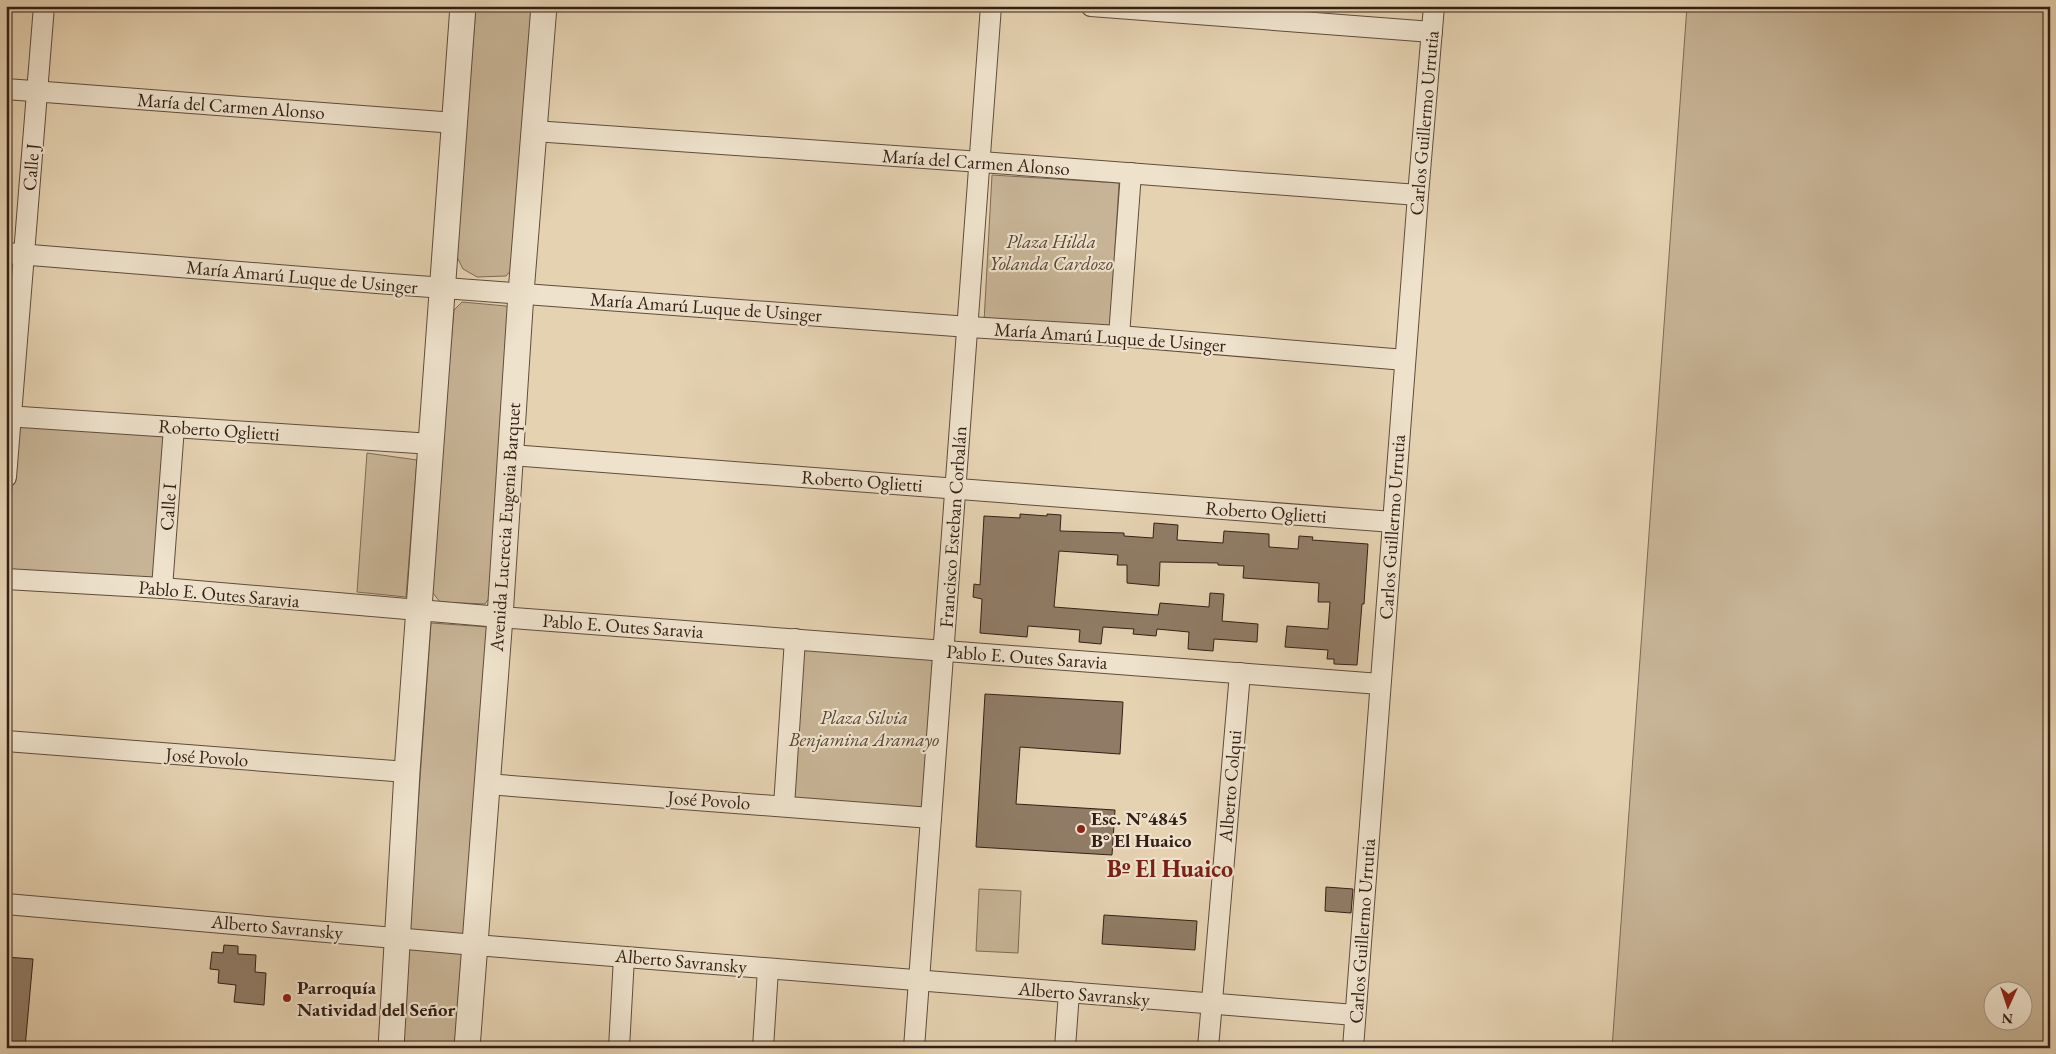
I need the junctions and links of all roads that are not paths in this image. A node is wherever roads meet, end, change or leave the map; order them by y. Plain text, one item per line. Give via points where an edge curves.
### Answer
1 (44, 6) edge
2 (463, 6) edge
3 (544, 6) edge
4 (991, 6) edge
5 (1091, 6) edge
6 (1434, 6) edge
7 (1432, 32) junction
8 (6, 89) edge
9 (38, 91) junction
10 (455, 123) junction
11 (534, 131) junction
12 (981, 162) junction
13 (1131, 173) junction
14 (1418, 195) junction
15 (15, 254) edge
16 (444, 288) junction
17 (521, 293) junction
18 (968, 327) junction
19 (1119, 336) junction
20 (1405, 360) junction
21 (9, 416) edge
22 (174, 427) junction
23 (432, 444) junction
24 (510, 455) junction
25 (6, 476) edge
26 (956, 488) junction
27 (1393, 522) junction
28 (6, 579) edge
29 (162, 588) junction
30 (420, 611) junction
31 (500, 617) junction
32 (795, 640) junction
33 (944, 651) junction
34 (1240, 673) junction
35 (1380, 684) junction
36 (6, 741) edge
37 (407, 772) junction
38 (486, 784) junction
39 (784, 806) junction
40 (931, 818) junction
41 (6, 904) edge
42 (397, 937) junction
43 (476, 945) junction
44 (624, 957) junction
45 (768, 968) junction
46 (919, 980) junction
47 (1069, 992) junction
48 (1211, 1004) junction
49 (1355, 1015) junction
50 (391, 1048) edge
51 (467, 1048) edge
52 (619, 1048) edge
53 (763, 1048) edge
54 (914, 1048) edge
55 (1065, 1048) edge
56 (1208, 1048) edge
57 (1353, 1048) edge

1 - 9 street, Calle J
2 - 10 street
3 - 11 street, Avenida Lucrecia Eugenia Barquet
4 - 12 street, Francisco Esteban Corbalán
5 - 7 street
6 - 7 street, Carlos Guillermo Urrutia
7 - 14 street, Carlos Guillermo Urrutia
8 - 9 street, María del Carmen Alonso
9 - 10 street, María del Carmen Alonso
9 - 15 street, Calle J
10 - 16 street
11 - 12 street, María del Carmen Alonso
11 - 17 street, Avenida Lucrecia Eugenia Barquet
12 - 13 street, María del Carmen Alonso
12 - 18 street, Francisco Esteban Corbalán
13 - 14 street, María del Carmen Alonso
13 - 19 street
14 - 20 street, Carlos Guillermo Urrutia
15 - 16 street, María Amarú Luque de Usinger
15 - 21 street, Calle J
16 - 17 street, María Amarú Luque de Usinger
16 - 23 street
17 - 18 street, María Amarú Luque de Usinger
17 - 24 street, Avenida Lucrecia Eugenia Barquet
18 - 19 street, María Amarú Luque de Usinger
18 - 26 street, Francisco Esteban Corbalán
19 - 20 street, María Amarú Luque de Usinger
20 - 27 street, Carlos Guillermo Urrutia
21 - 22 street, Roberto Oglietti
21 - 25 street, Calle J
22 - 23 street, Roberto Oglietti
22 - 29 street, Calle I
23 - 30 street
24 - 26 street, Roberto Oglietti
24 - 31 street, Avenida Lucrecia Eugenia Barquet
26 - 27 street, Roberto Oglietti
26 - 33 street, Francisco Esteban Corbalán
27 - 35 street, Carlos Guillermo Urrutia
28 - 29 street, Pablo E. Outes Saravia
29 - 30 street, Pablo E. Outes Saravia
30 - 31 street, Pablo E. Outes Saravia
30 - 37 street
31 - 32 street, Pablo E. Outes Saravia
31 - 38 street, Avenida Lucrecia Eugenia Barquet
32 - 33 street, Pablo E. Outes Saravia
32 - 39 street
33 - 34 street, Pablo E. Outes Saravia
33 - 40 street, Francisco Esteban Corbalán
34 - 35 street, Pablo E. Outes Saravia
34 - 48 street, Alberto Colqui
35 - 49 street, Carlos Guillermo Urrutia
36 - 37 street, José Povolo
37 - 42 street
38 - 39 street, José Povolo
38 - 43 street, Avenida Lucrecia Eugenia Barquet
39 - 40 street, José Povolo
40 - 46 street, Francisco Esteban Corbalán
41 - 42 street, Alberto Savransky
42 - 43 street, Alberto Savransky
42 - 50 street
43 - 44 street, Alberto Savransky
43 - 51 street, Avenida Lucrecia Eugenia Barquet
44 - 45 street, Alberto Savransky
44 - 52 street
45 - 46 street, Alberto Savransky
45 - 53 street
46 - 47 street, Alberto Savransky
46 - 54 street, Francisco Esteban Corbalán
47 - 48 street, Alberto Savransky
47 - 55 street
48 - 49 street, Alberto Savransky
48 - 56 street, Alberto Colqui
49 - 57 street, Carlos Guillermo Urrutia

